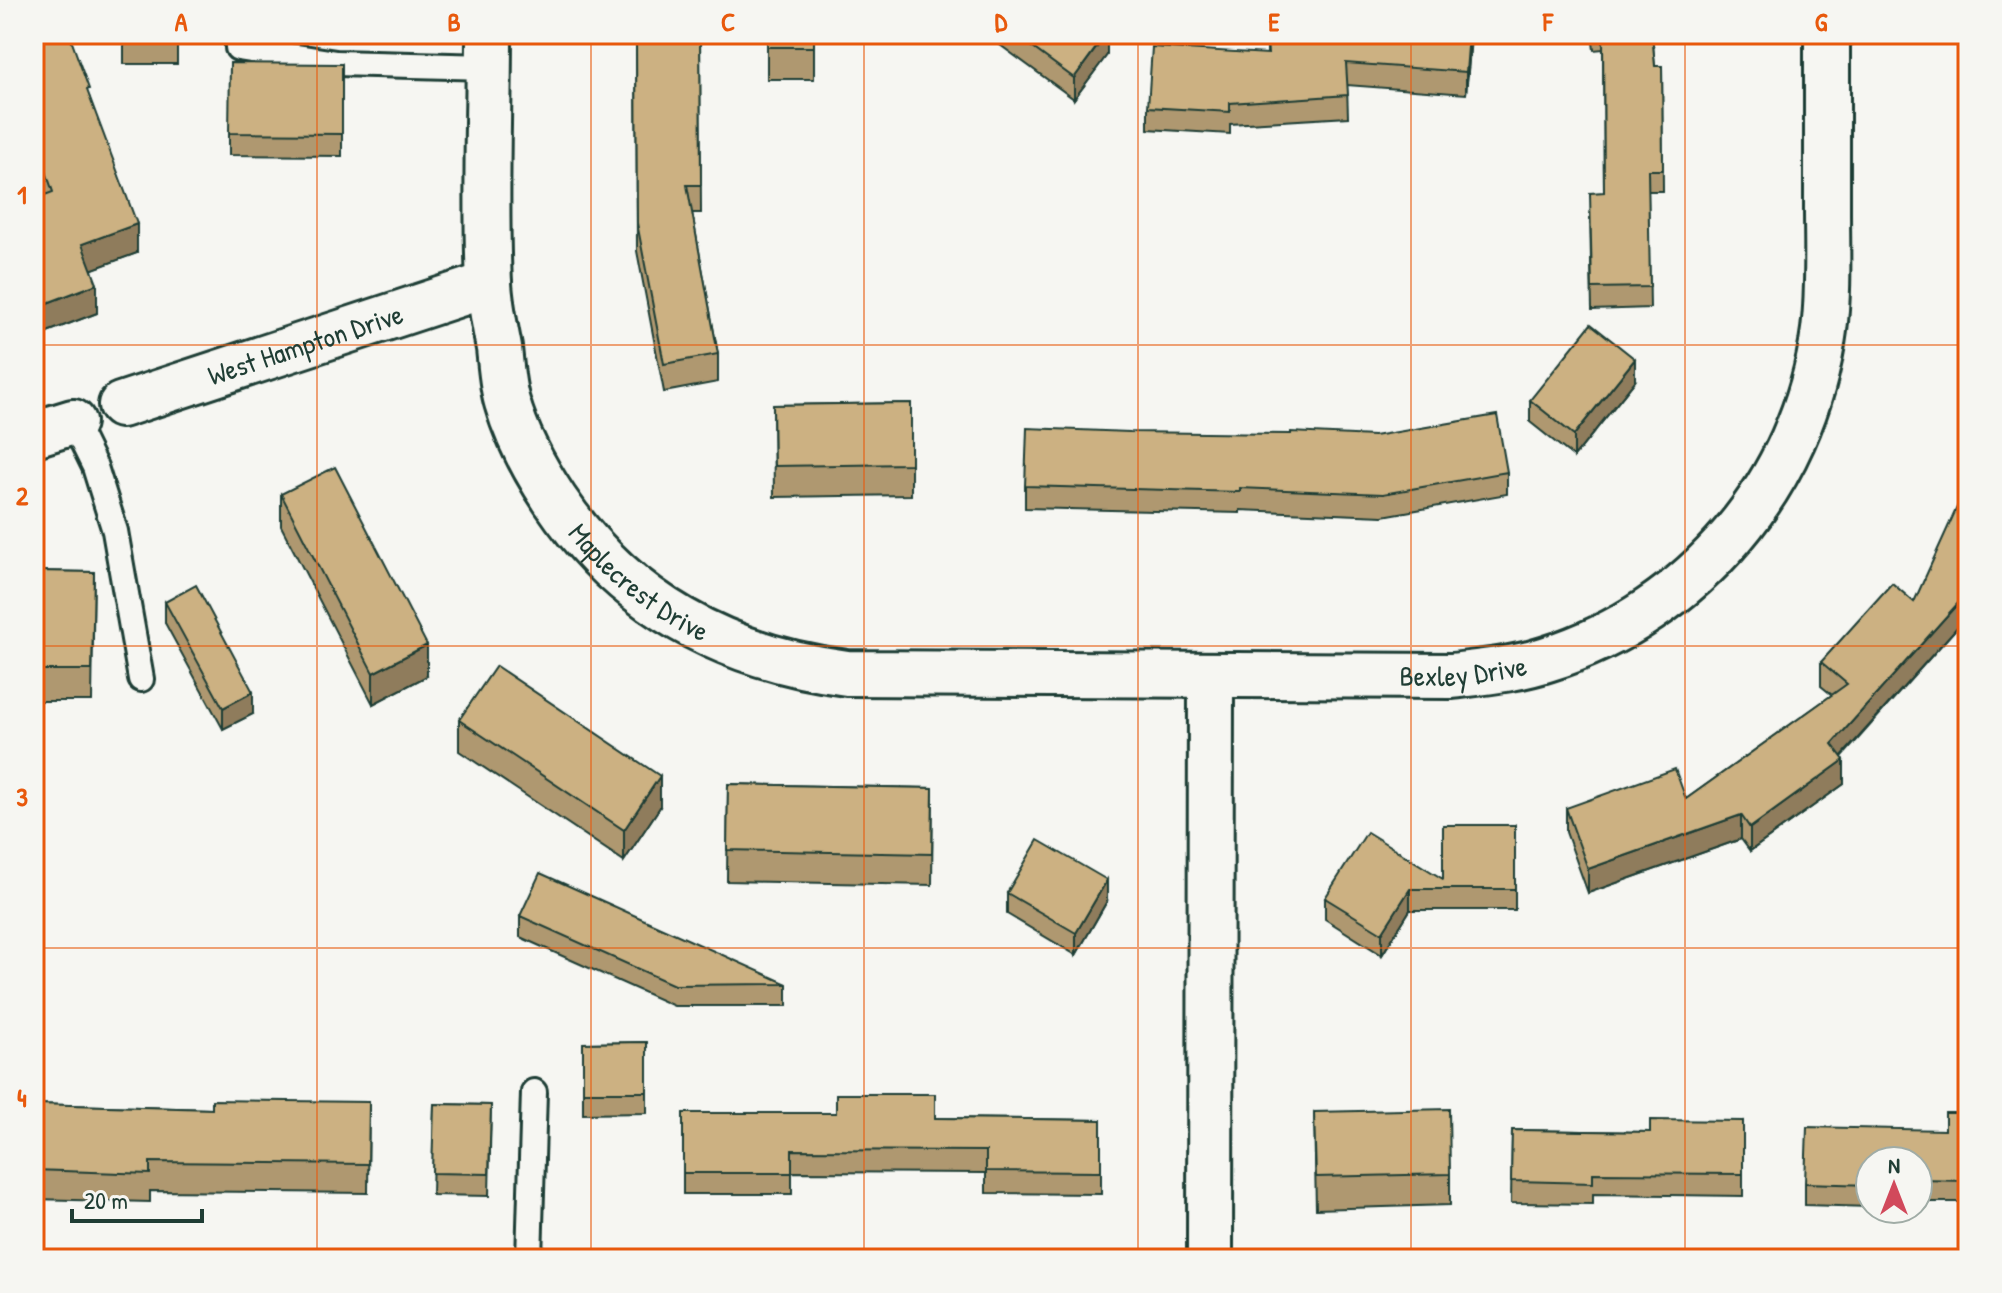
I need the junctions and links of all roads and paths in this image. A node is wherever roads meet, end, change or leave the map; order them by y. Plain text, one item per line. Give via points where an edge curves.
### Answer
1 (238, 34) edge
2 (1827, 34) edge
3 (489, 50) edge
4 (489, 284) junction
5 (121, 405) dead end
6 (54, 428) edge
7 (1211, 675) junction
8 (141, 679) dead end
9 (534, 1092) dead end
10 (529, 1259) edge
11 (1210, 1259) edge

1 - 3 lane via 238,48 336,63
2 - 7 street, Bexley Drive via 1827,277 1813,383 1775,477 1715,558 1662,603 1610,634 1504,670 1452,676
3 - 4 street, Maplecrest Drive
4 - 5 street, West Hampton Drive
4 - 7 street, Maplecrest Drive via 507,401 541,479 607,564 648,599 693,627 772,660 847,673
6 - 8 lane via 95,467 115,531
7 - 11 street
9 - 10 lane

